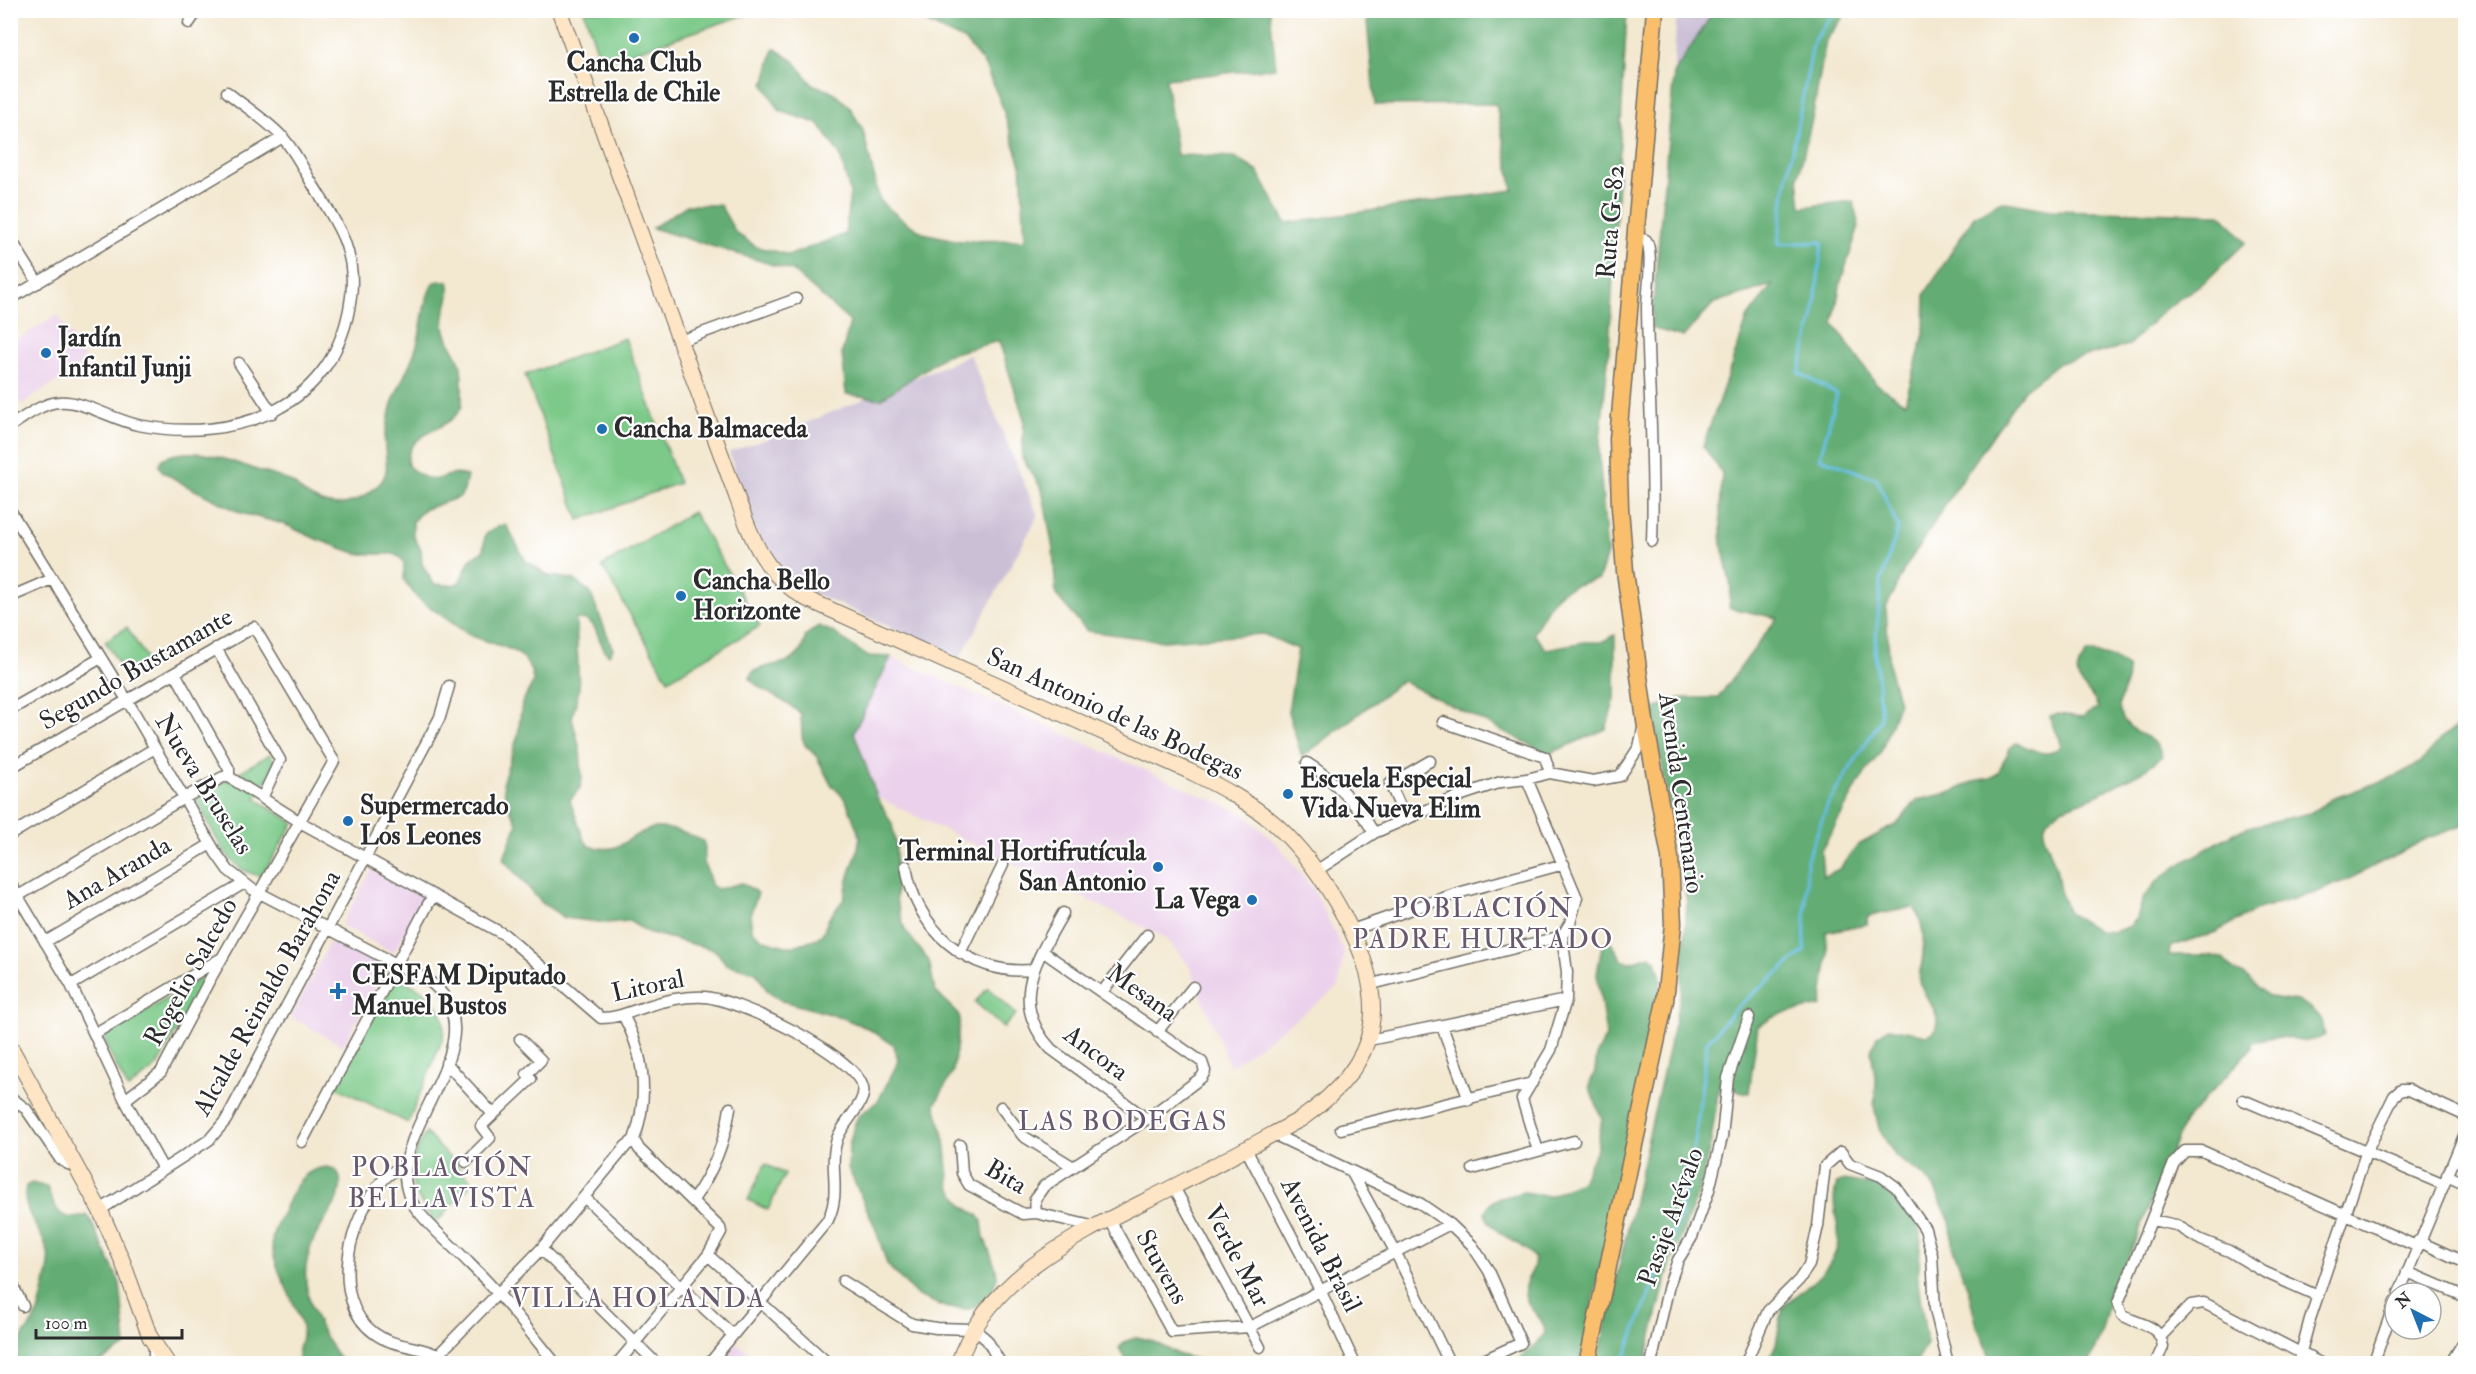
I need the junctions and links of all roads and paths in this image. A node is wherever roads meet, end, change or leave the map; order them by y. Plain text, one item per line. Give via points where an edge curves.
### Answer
1 (198, 10) edge
2 (559, 10) edge
3 (1655, 10) edge
4 (189, 23) dead end
5 (227, 92) dead end
6 (283, 137) junction
7 (1635, 237) junction
8 (10, 238) edge
9 (39, 283) junction
10 (10, 299) edge
11 (796, 299) dead end
12 (680, 341) junction
13 (239, 363) dead end
14 (272, 413) junction
15 (10, 426) edge
16 (1618, 439) joint
17 (10, 510) edge
18 (14, 522) edge
19 (1652, 542) dead end
20 (52, 579) junction
21 (10, 597) edge
22 (254, 627) joint
23 (216, 648) junction
24 (101, 658) junction
25 (175, 673) junction
26 (449, 686) dead end
27 (127, 700) junction
28 (10, 710) edge
29 (1645, 721) junction
30 (1443, 722) dead end
31 (155, 748) junction
32 (1430, 761) dead end
33 (1307, 763) dead end
34 (10, 768) edge
35 (1550, 773) junction
36 (229, 777) junction
37 (1527, 779) junction
38 (184, 798) junction
39 (262, 798) junction
40 (1406, 819) junction
41 (300, 822) junction
42 (1374, 833) junction
43 (10, 835) edge
44 (211, 844) junction
45 (367, 857) junction
46 (1564, 864) junction
47 (1003, 865) dead end
48 (906, 866) dead end
49 (1316, 871) junction
50 (10, 883) edge
51 (243, 884) junction
52 (260, 894) junction
53 (433, 895) junction
54 (18, 896) junction
55 (1063, 913) dead end
56 (328, 929) junction
57 (1352, 930) junction
58 (1147, 935) dead end
59 (1562, 936) junction
60 (45, 942) junction
61 (1042, 951) junction
62 (960, 953) junction
63 (224, 957) junction
64 (395, 965) junction
65 (1032, 970) junction
66 (1372, 984) junction
67 (70, 985) junction
68 (1193, 987) dead end
69 (1102, 992) junction
70 (1566, 1000) junction
71 (623, 1015) junction
72 (1749, 1017) dead end
73 (1442, 1026) junction
74 (1157, 1032) junction
75 (94, 1034) junction
76 (520, 1039) dead end
77 (1369, 1040) junction
78 (10, 1046) edge
79 (446, 1063) junction
80 (1532, 1083) junction
81 (10, 1096) edge
82 (125, 1100) junction
83 (1469, 1100) junction
84 (2243, 1100) dead end
85 (1002, 1107) dead end
86 (730, 1108) dead end
87 (493, 1114) junction
88 (2466, 1116) edge
89 (1147, 1119) junction
90 (1341, 1129) dead end
91 (2466, 1131) edge
92 (1273, 1134) junction
93 (634, 1140) junction
94 (1574, 1141) dead end
95 (302, 1142) dead end
96 (960, 1145) dead end
97 (1246, 1149) junction
98 (1538, 1151) junction
99 (2367, 1153) junction
100 (466, 1162) dead end
101 (406, 1163) junction
102 (1072, 1166) junction
103 (78, 1167) junction
104 (163, 1169) junction
105 (1473, 1169) dead end
106 (1351, 1171) junction
107 (2444, 1179) junction
108 (2466, 1184) edge
109 (1174, 1187) junction
110 (584, 1197) junction
111 (693, 1200) junction
112 (100, 1210) junction
113 (1036, 1213) junction
114 (2347, 1216) junction
115 (1110, 1220) junction
116 (2152, 1220) junction
117 (1450, 1224) junction
118 (1096, 1227) junction
119 (2417, 1244) junction
120 (541, 1249) junction
121 (1395, 1251) junction
122 (708, 1255) junction
123 (2466, 1263) edge
124 (2407, 1272) junction
125 (10, 1280) edge
126 (843, 1281) dead end
127 (2403, 1281) edge
128 (681, 1287) junction
129 (1320, 1290) junction
130 (498, 1295) junction
131 (2318, 1296) junction
132 (2466, 1297) edge
133 (761, 1302) junction
134 (23, 1306) dead end
135 (1250, 1328) junction
136 (974, 1329) junction
137 (733, 1335) junction
138 (2161, 1336) junction
139 (2383, 1336) edge
140 (2466, 1338) edge
141 (636, 1342) junction
142 (154, 1345) junction
143 (1260, 1347) dead end
144 (439, 1354) junction
145 (2299, 1358) edge
146 (154, 1364) edge
147 (168, 1364) edge
148 (450, 1364) edge
149 (556, 1364) edge
150 (617, 1364) edge
151 (657, 1364) edge
152 (709, 1364) edge
153 (829, 1364) edge
154 (958, 1364) edge
155 (1001, 1364) edge
156 (1355, 1364) edge
157 (1450, 1364) edge
158 (1475, 1364) edge
159 (1587, 1364) edge
160 (1651, 1364) edge
161 (1745, 1364) edge
162 (1948, 1364) edge
163 (2155, 1364) edge
164 (2322, 1364) edge
165 (2373, 1364) edge
166 (2450, 1364) edge

1 - 4 street
2 - 12 street, San Antonio de las Bodegas
3 - 7 main road, Ruta G-82
5 - 6 street
6 - 9 street
6 - 14 street via 344,237 353,276 348,316 330,358 310,386
7 - 16 main road, Ruta G-82
7 - 19 street via 1646,240 1650,250 1647,307 1653,441
8 - 9 street
9 - 10 street
11 - 12 street
12 - 49 street, San Antonio de las Bodegas via 755,546 772,572 788,587 817,604 1210,782 1275,824
13 - 14 street
14 - 15 street via 238,425 193,430 138,425 70,402 57,402
16 - 29 main road, Avenida Centenario via 1622,540
17 - 18 street, Nueva Bruselas
18 - 20 street, Nueva Bruselas
20 - 21 street
20 - 24 street, Nueva Bruselas
22 - 23 street, Segundo Bustamante
22 - 41 street, Rogelio Salcedo via 334,761
23 - 25 street, Segundo Bustamante
23 - 39 street via 280,760
24 - 27 street, Nueva Bruselas
24 - 28 street
25 - 27 street, Segundo Bustamante
25 - 36 street via 230,768
26 - 45 street, Alcalde Reinaldo Barahona via 440,717
27 - 31 street, Nueva Bruselas
27 - 34 street, Segundo Bustamante
29 - 35 street via 1639,747 1620,776 1593,782
29 - 159 main road, Avenida Centenario via 1670,857 1671,950 1665,1001
30 - 35 street via 1545,757
31 - 38 street, Nueva Bruselas
31 - 43 street
32 - 40 street via 1390,784
33 - 42 street via 1347,795
35 - 37 street
36 - 38 street
36 - 39 street, Litoral
37 - 40 street via 1501,782
37 - 46 street
38 - 44 street, Nueva Bruselas
38 - 54 street
39 - 41 street, Litoral
40 - 42 street
41 - 45 street, Litoral
41 - 52 street, Rogelio Salcedo
42 - 49 street
44 - 51 street, Nueva Bruselas
44 - 60 street, Ana Aranda
45 - 53 street, Litoral
45 - 56 street, Alcalde Reinaldo Barahona
46 - 57 street via 1458,893
46 - 59 street via 1577,898
47 - 62 street
48 - 62 street via 910,888 925,919
49 - 57 street, San Antonio de las Bodegas
50 - 54 street
51 - 52 street, Nueva Bruselas
51 - 67 street
52 - 56 street, Nueva Bruselas
52 - 63 street, Rogelio Salcedo
53 - 64 street
53 - 71 street, Litoral via 505,935 601,1018
54 - 60 street
55 - 61 street, Ancora
56 - 64 street, Nueva Bruselas
56 - 104 street, Alcalde Reinaldo Barahona via 221,1128
57 - 66 street, San Antonio de las Bodegas
58 - 69 street
59 - 66 street
59 - 70 street
60 - 67 street
61 - 65 street, Ancora
61 - 69 street, Mesana
62 - 65 street via 992,967
63 - 75 street
63 - 82 street, Rogelio Salcedo via 162,1072
64 - 79 street, Nueva Bruselas via 429,981 450,1004 455,1036
64 - 95 street
65 - 89 street, Ancora via 1030,1011 1045,1043
66 - 77 street, San Antonio de las Bodegas
67 - 75 street
68 - 74 street
69 - 74 street, Mesana
70 - 73 street
70 - 80 street via 1551,1050
71 - 93 street via 635,1041 643,1076 643,1105
71 - 133 street, Litoral via 691,998 733,1004 797,1033 841,1063 862,1084 863,1099 847,1119 835,1147 836,1190 831,1213
72 - 160 street, Pasaje Arévalo via 1728,1078 1720,1150 1709,1190 1669,1285
73 - 77 street
73 - 83 street
74 - 89 street, Mesana via 1202,1062 1205,1071
75 - 82 street
76 - 87 street via 541,1060 527,1074 531,1079
77 - 92 street, San Antonio de las Bodegas via 1333,1093 1301,1119
78 - 103 street
79 - 87 street
79 - 101 street, Nueva Bruselas via 411,1142
80 - 83 street
80 - 98 street via 1522,1099
81 - 103 street via 26,1109 60,1159
82 - 104 street
83 - 90 street
84 - 99 street
85 - 102 street via 1023,1136
86 - 111 street via 715,1163
87 - 100 street via 481,1126 490,1138
88 - 99 street via 2413,1091 2401,1090 2394,1096
89 - 102 street
91 - 107 street
92 - 97 street, San Antonio de las Bodegas
92 - 106 street
93 - 110 street
93 - 111 street
94 - 98 street
96 - 113 street, Bita via 962,1173 969,1185 1023,1214
97 - 109 street, San Antonio de las Bodegas
97 - 129 street, Avenida Brasil
98 - 105 street
99 - 107 street
99 - 114 street
101 - 130 street via 407,1189 417,1210
101 - 144 street via 382,1181 362,1213 350,1254 349,1292 359,1318 380,1337 396,1345
102 - 113 street via 1040,1190 1035,1199
103 - 112 street
104 - 112 street, Alcalde Reinaldo Barahona
106 - 117 street via 1421,1204
106 - 121 street
107 - 108 street
107 - 119 street
109 - 115 street, San Antonio de las Bodegas
109 - 135 street, Verde Mar
110 - 120 street
110 - 128 street
111 - 122 street via 720,1228
112 - 142 street
113 - 118 street, Bita
114 - 116 street via 2193,1150 2185,1151 2174,1163
114 - 119 street
114 - 131 street
115 - 118 street, San Antonio de las Bodegas
115 - 135 street, Stuvens via 1172,1332
116 - 131 street via 2182,1227 2264,1272
116 - 138 street via 2118,1306 2125,1317 2153,1328
117 - 121 street
117 - 158 street via 1472,1245 1489,1271 1521,1343
118 - 136 street, San Antonio de las Bodegas via 1014,1281
119 - 123 street
119 - 124 street
120 - 130 street
120 - 141 street
121 - 129 street
121 - 157 street
122 - 128 street
122 - 133 street
124 - 127 street
124 - 132 street
125 - 134 street
126 - 136 street via 912,1323
128 - 137 street
128 - 141 street
129 - 135 street
129 - 156 street, Avenida Brasil
130 - 144 street
130 - 149 street
131 - 145 street
133 - 137 street, Litoral
133 - 153 street
135 - 143 street, Verde Mar
136 - 154 street, San Antonio de las Bodegas
136 - 155 street via 987,1340
137 - 152 street, Litoral
138 - 145 street via 2191,1305 2204,1303
138 - 163 street via 2162,1352
139 - 165 street
140 - 166 street
141 - 150 street
141 - 151 street
142 - 146 street
142 - 147 street
144 - 148 street
145 - 164 street
161 - 162 street via 1768,1311 1809,1265 1826,1166 1841,1152 1850,1164 1889,1180 1922,1222 1931,1246 1933,1297

